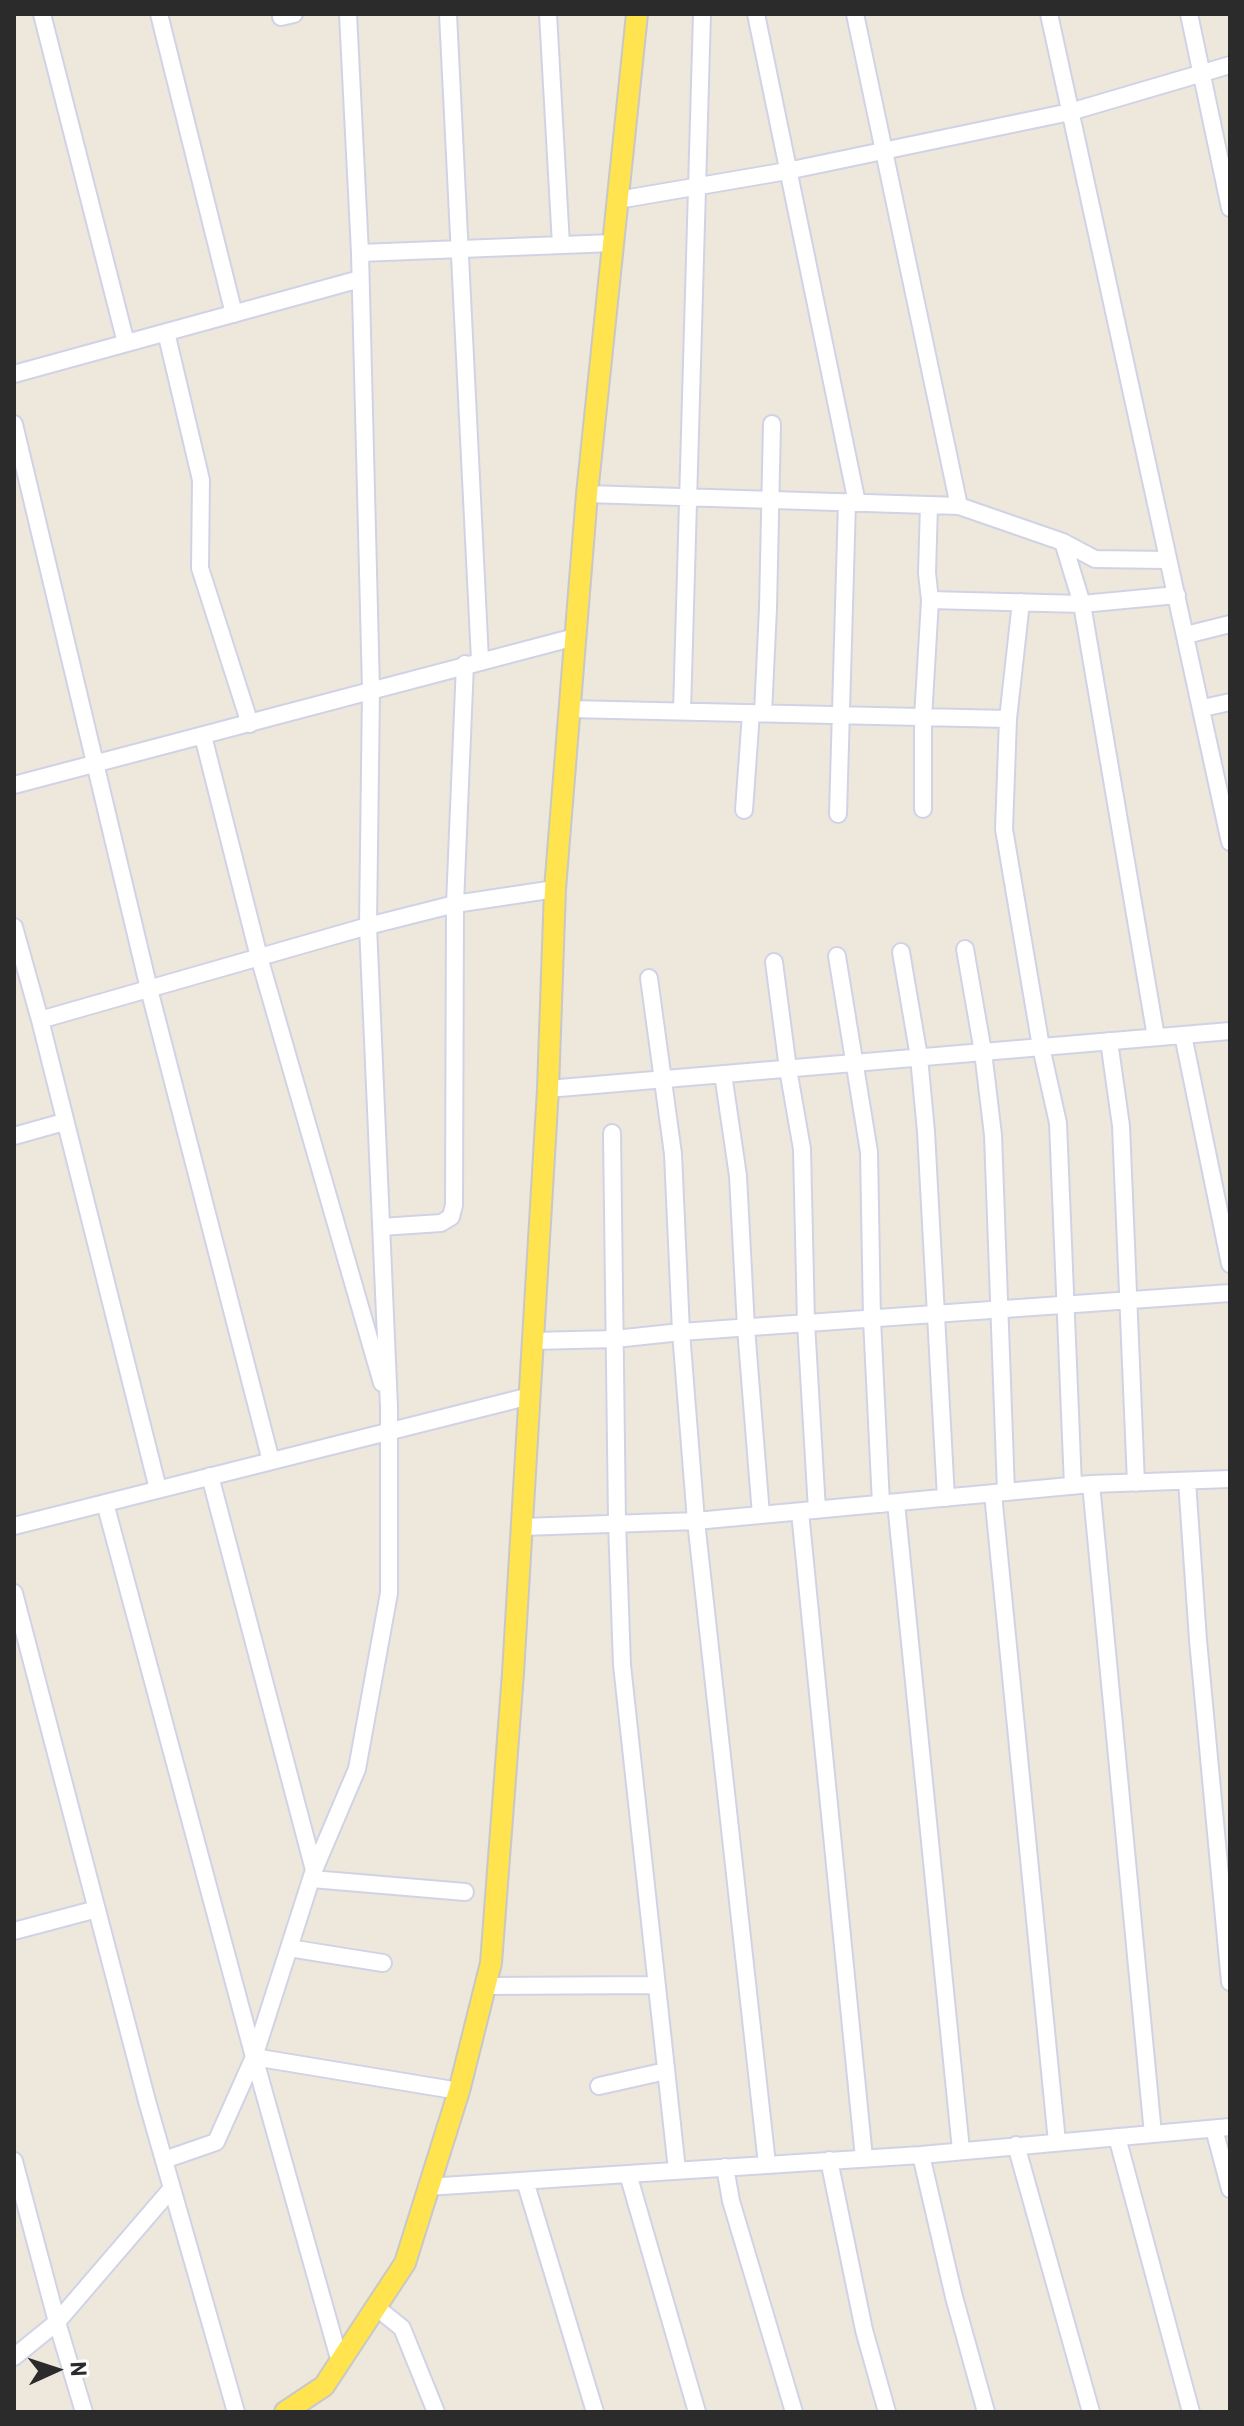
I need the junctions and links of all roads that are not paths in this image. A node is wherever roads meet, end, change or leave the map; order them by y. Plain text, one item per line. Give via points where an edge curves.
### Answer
1 (42, 14) edge
2 (159, 14) edge
3 (348, 14) edge
4 (448, 14) edge
5 (548, 14) edge
6 (637, 14) edge
7 (702, 14) edge
8 (756, 14) edge
9 (855, 14) edge
10 (1049, 14) edge
11 (1189, 14) edge
12 (1230, 65) edge
13 (1201, 71) junction
14 (1070, 112) junction
15 (883, 150) junction
16 (787, 171) junction
17 (697, 187) junction
18 (618, 200) junction
19 (1230, 208) edge
20 (613, 243) junction
21 (561, 245) junction
22 (460, 249) junction
23 (360, 253) junction
24 (360, 279) junction
25 (234, 314) junction
26 (166, 332) junction
27 (126, 343) junction
28 (14, 374) edge
29 (14, 424) edge
30 (772, 424) dead end
31 (587, 494) junction
32 (688, 497) junction
33 (770, 500) junction
34 (852, 502) junction
35 (929, 505) junction
36 (959, 506) junction
37 (1063, 542) junction
38 (1167, 560) junction
39 (1177, 595) junction
40 (930, 600) junction
41 (1021, 602) junction
42 (1082, 604) junction
43 (1230, 624) edge
44 (1186, 635) junction
45 (575, 637) junction
46 (472, 662) junction
47 (371, 690) junction
48 (1230, 702) edge
49 (1203, 708) junction
50 (569, 709) junction
51 (682, 711) junction
52 (757, 713) junction
53 (840, 715) junction
54 (923, 718) junction
55 (1008, 719) junction
56 (250, 724) junction
57 (203, 736) junction
58 (96, 764) junction
59 (14, 785) edge
60 (923, 809) dead end
61 (744, 810) dead end
62 (838, 814) dead end
63 (1230, 842) edge
64 (555, 889) junction
65 (455, 904) junction
66 (368, 926) junction
67 (14, 927) edge
68 (965, 949) dead end
69 (901, 952) dead end
70 (837, 956) dead end
71 (259, 957) junction
72 (774, 962) dead end
73 (649, 978) dead end
74 (149, 989) junction
75 (40, 1020) junction
76 (1230, 1031) edge
77 (1183, 1035) junction
78 (1156, 1037) junction
79 (1109, 1041) junction
80 (1041, 1047) junction
81 (983, 1052) junction
82 (919, 1057) junction
83 (854, 1063) junction
84 (788, 1069) junction
85 (723, 1074) junction
86 (664, 1079) junction
87 (548, 1089) junction
88 (64, 1122) junction
89 (612, 1133) dead end
90 (14, 1136) edge
91 (381, 1227) junction
92 (1230, 1264) edge
93 (1230, 1293) edge
94 (1129, 1300) junction
95 (1066, 1305) junction
96 (1000, 1310) junction
97 (936, 1314) junction
98 (872, 1319) junction
99 (806, 1323) junction
100 (746, 1328) junction
101 (681, 1332) junction
102 (615, 1339) junction
103 (532, 1341) junction
104 (530, 1396) junction
105 (389, 1407) junction
106 (389, 1431) junction
107 (271, 1461) junction
108 (210, 1476) junction
109 (1230, 1479) edge
110 (1187, 1481) junction
111 (1136, 1483) junction
112 (1091, 1484) junction
113 (1073, 1486) junction
114 (158, 1489) junction
115 (1000, 1493) junction
116 (946, 1498) junction
117 (105, 1503) junction
118 (889, 1504) junction
119 (809, 1511) junction
120 (761, 1515) junction
121 (696, 1521) junction
122 (617, 1522) junction
123 (14, 1526) edge
124 (522, 1527) junction
125 (14, 1593) edge
126 (313, 1875) junction
127 (465, 1892) dead end
128 (97, 1909) junction
129 (14, 1931) edge
130 (289, 1948) junction
131 (383, 1963) dead end
132 (1230, 1982) edge
133 (656, 1985) junction
134 (484, 1986) junction
135 (254, 2057) junction
136 (666, 2071) junction
137 (599, 2086) dead end
138 (459, 2091) junction
139 (1222, 2128) edge
140 (1153, 2134) junction
141 (1117, 2137) junction
142 (1057, 2142) junction
143 (1016, 2145) junction
144 (961, 2150) junction
145 (921, 2155) junction
146 (864, 2158) junction
147 (164, 2160) junction
148 (829, 2160) junction
149 (14, 2161) edge
150 (767, 2164) junction
151 (725, 2167) junction
152 (677, 2170) junction
153 (628, 2174) junction
154 (525, 2181) junction
155 (427, 2187) junction
156 (172, 2188) junction
157 (1230, 2189) edge
158 (376, 2307) junction
159 (57, 2322) junction
160 (14, 2357) edge
161 (340, 2362) junction
162 (309, 2405) edge
163 (84, 2412) edge
164 (236, 2412) edge
165 (285, 2412) edge
166 (436, 2412) edge
167 (595, 2412) edge
168 (697, 2412) edge
169 (794, 2412) edge
170 (887, 2412) edge
171 (986, 2412) edge
172 (1091, 2412) edge
173 (1191, 2412) edge

1 - 27 street
2 - 25 street
3 - 23 street
4 - 22 street
5 - 21 street
6 - 18 main road
7 - 17 street
8 - 16 street
9 - 15 street
10 - 14 street
11 - 13 street
12 - 13 street
13 - 14 street
13 - 19 street
14 - 15 street
14 - 38 street
15 - 16 street
15 - 36 street
16 - 17 street
16 - 34 street
17 - 18 street
17 - 32 street
18 - 20 main road
20 - 21 street
20 - 31 main road
21 - 22 street
22 - 23 street
22 - 46 street
23 - 24 street
24 - 25 street
24 - 47 street
25 - 26 street
26 - 27 street
26 - 56 street via 201,480 200,568
27 - 28 street
29 - 58 street
30 - 33 street
31 - 32 street
31 - 45 main road
32 - 33 street
32 - 51 street
33 - 34 street
33 - 52 street
34 - 35 street
34 - 53 street
35 - 36 street
35 - 40 street
36 - 37 street
37 - 38 street via 1095,559
37 - 42 street
38 - 39 street
39 - 42 street
39 - 44 street
40 - 41 street
40 - 54 street
41 - 42 street
41 - 55 street
42 - 78 street
43 - 44 street
44 - 49 street
45 - 46 street
45 - 50 main road
46 - 47 street
46 - 65 street
47 - 56 street
47 - 66 street
48 - 49 street
49 - 63 street
50 - 51 street
50 - 64 main road
51 - 52 street
52 - 53 street
52 - 61 street
53 - 54 street
53 - 62 street
54 - 55 street
54 - 60 street
55 - 80 street via 1004,829
56 - 57 street
57 - 58 street
57 - 71 street
58 - 59 street
58 - 74 street
64 - 65 street
64 - 87 main road
65 - 66 street
65 - 91 street via 454,1205 451,1217 441,1223
66 - 71 street
66 - 91 street
67 - 75 street
68 - 81 street
69 - 82 street
70 - 83 street
71 - 74 street
71 - 105 street
72 - 84 street
73 - 86 street
74 - 75 street
74 - 107 street
75 - 88 street
76 - 77 street
77 - 78 street
77 - 92 street
78 - 79 street
79 - 80 street
79 - 94 street via 1121,1126
80 - 81 street
80 - 95 street via 1058,1123
81 - 82 street
81 - 96 street via 993,1135
82 - 83 street
82 - 97 street
83 - 84 street
83 - 98 street via 869,1152
84 - 85 street
84 - 99 street via 802,1149
85 - 86 street
85 - 100 street via 738,1176
86 - 87 street
86 - 101 street
87 - 103 main road
88 - 90 street
88 - 114 street
89 - 102 street
91 - 105 street
93 - 94 street
94 - 95 street
94 - 111 street
95 - 96 street
95 - 113 street
96 - 97 street
96 - 115 street
97 - 98 street
97 - 116 street
98 - 99 street
98 - 118 street
99 - 100 street
99 - 119 street
100 - 101 street
100 - 120 street
101 - 102 street
101 - 121 street
102 - 103 street
102 - 122 street
103 - 104 main road
104 - 106 street
104 - 124 main road
105 - 106 street
106 - 107 street
106 - 126 street via 389,1593 357,1769
107 - 108 street
108 - 114 street
108 - 126 street
109 - 110 street
110 - 111 street
110 - 132 street
111 - 112 street
112 - 113 street
112 - 140 street
113 - 115 street
114 - 117 street
115 - 116 street
115 - 142 street
116 - 118 street
117 - 123 street
117 - 135 street
118 - 119 street
118 - 144 street
119 - 120 street
119 - 146 street
120 - 121 street
121 - 122 street
121 - 150 street
122 - 124 street
122 - 133 street via 622,1665
124 - 134 main road via 491,1963
125 - 128 street
126 - 127 street
126 - 130 street
128 - 129 street
128 - 147 street
130 - 131 street
130 - 135 street
133 - 134 street
133 - 136 street
134 - 138 main road
135 - 138 street
135 - 147 street via 216,2142
135 - 161 street
136 - 137 street
136 - 152 street
138 - 155 main road
139 - 140 street
139 - 157 street
140 - 141 street
141 - 142 street
141 - 173 street
142 - 143 street
143 - 144 street
143 - 172 street
144 - 145 street
145 - 146 street
145 - 171 street
146 - 148 street
147 - 156 street
148 - 150 street
148 - 170 street via 864,2330
149 - 159 street
150 - 151 street
151 - 152 street
151 - 169 street
152 - 153 street
153 - 154 street
153 - 168 street
154 - 155 street
154 - 167 street
155 - 158 main road via 405,2263
156 - 159 street
156 - 164 street
158 - 161 main road
158 - 166 street via 402,2328
159 - 160 street
159 - 163 street
161 - 162 main road
162 - 165 main road

